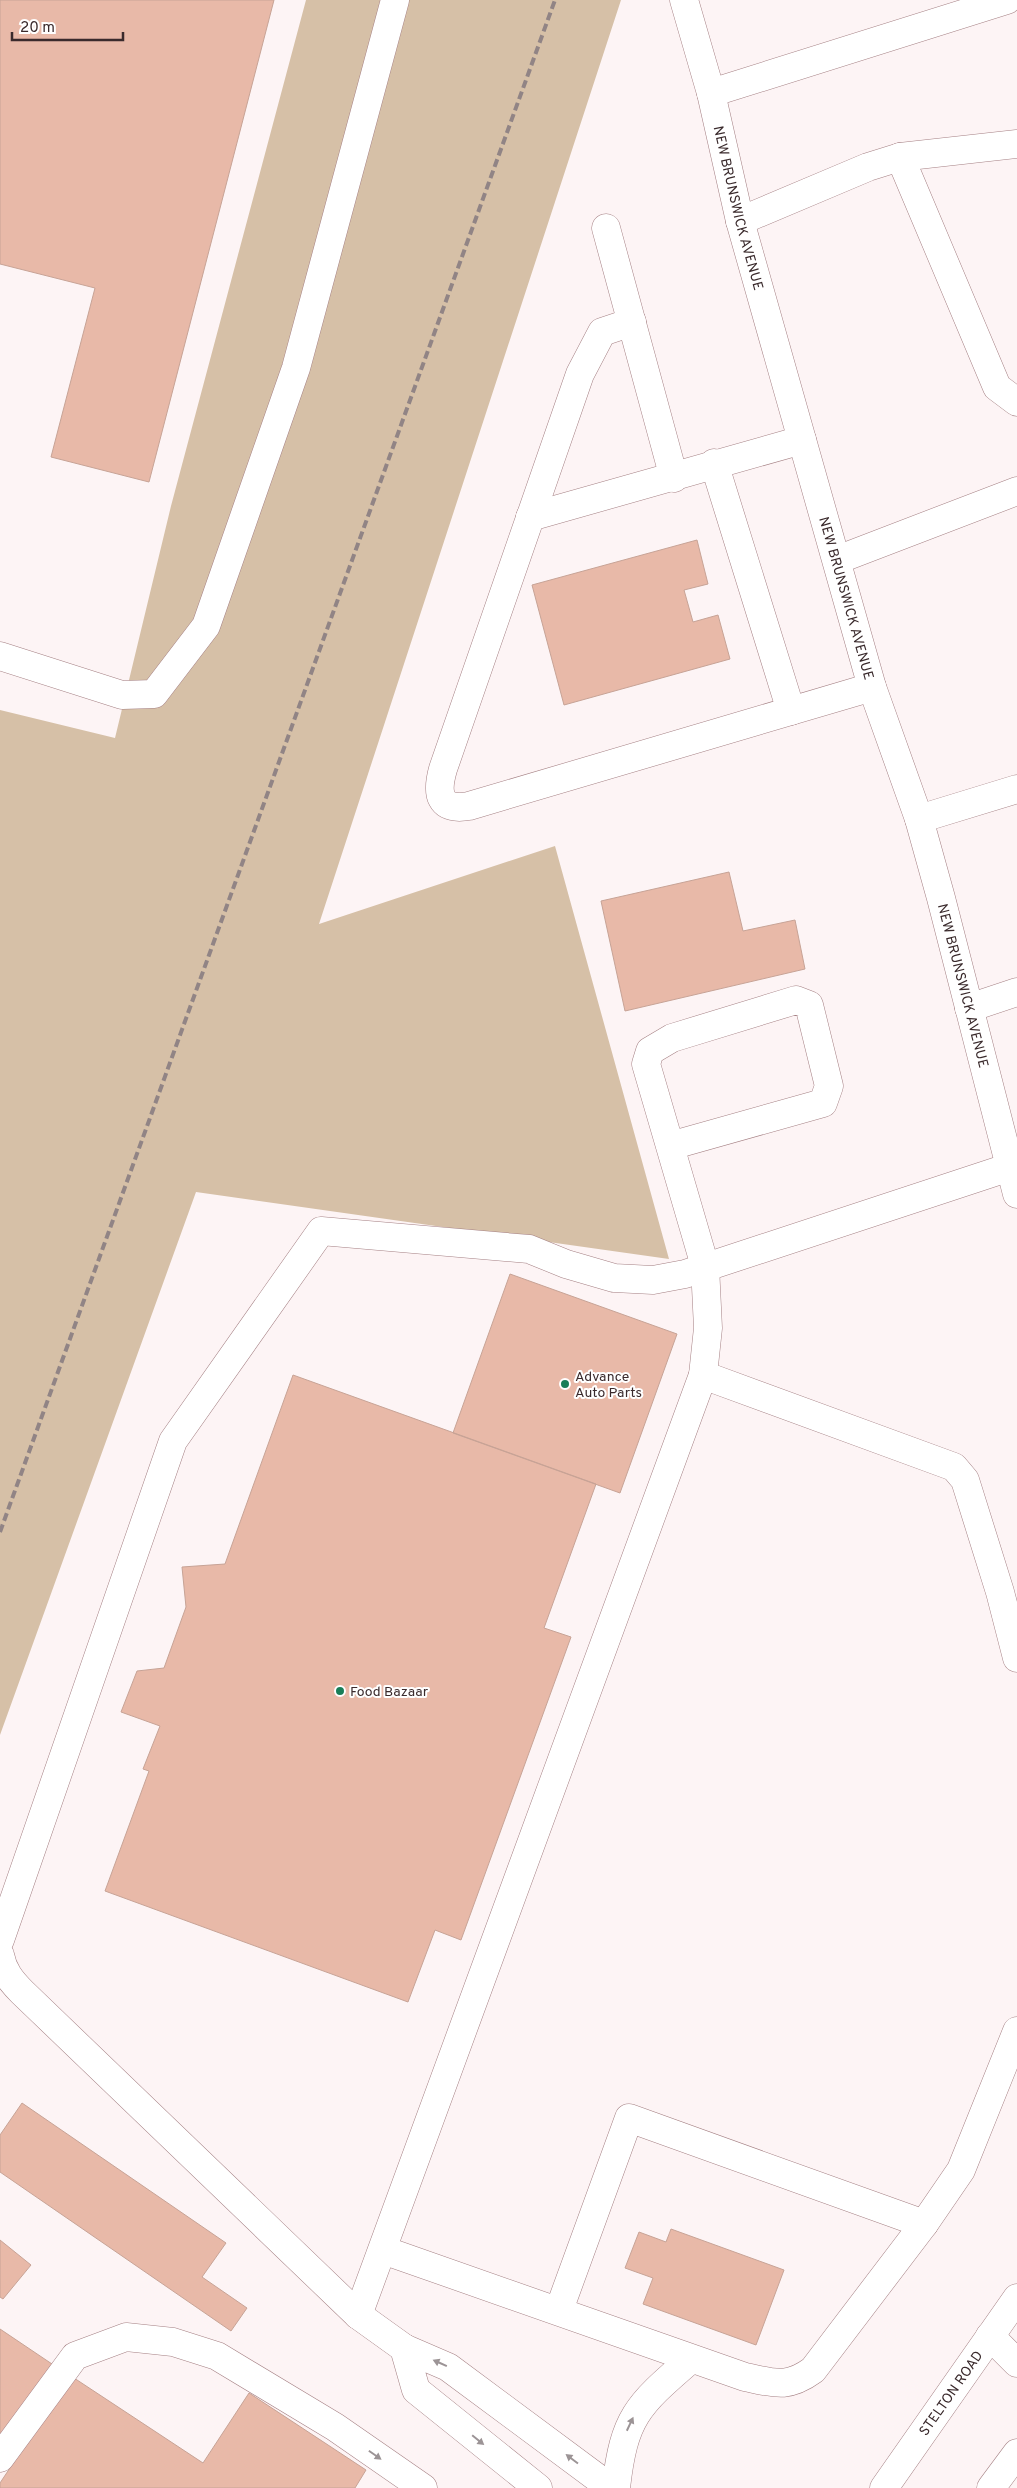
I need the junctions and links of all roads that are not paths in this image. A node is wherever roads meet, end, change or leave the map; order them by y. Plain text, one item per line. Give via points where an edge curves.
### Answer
1 (395, 0) edge
2 (684, 0) edge
3 (1007, 0) edge
4 (710, 93) junction
5 (1017, 144) edge
6 (900, 157) junction
7 (740, 222) junction
8 (606, 228) dead end
9 (632, 322) junction
10 (1017, 402) edge
11 (802, 440) junction
12 (714, 463) junction
13 (674, 478) junction
14 (1017, 491) edge
15 (530, 517) junction
16 (837, 560) junction
17 (0, 656) edge
18 (872, 687) junction
19 (791, 711) junction
20 (1017, 789) edge
21 (919, 819) junction
22 (1017, 992) edge
23 (969, 1008) junction
24 (670, 1146) junction
25 (1010, 1166) junction
26 (1017, 1194) edge
27 (705, 1266) junction
28 (703, 1375) junction
29 (1017, 1658) edge
30 (0, 1940) edge
31 (0, 1955) edge
32 (1017, 2030) edge
33 (924, 2224) junction
34 (383, 2250) junction
35 (1017, 2298) edge
36 (559, 2310) junction
37 (358, 2315) junction
38 (990, 2336) junction
39 (404, 2348) junction
40 (690, 2359) junction
41 (1017, 2363) edge
42 (1017, 2453) edge
43 (0, 2458) edge
44 (405, 2479) edge
45 (424, 2488) edge
46 (538, 2488) edge
47 (611, 2488) edge
48 (616, 2488) edge
49 (884, 2488) edge
50 (991, 2488) edge

1 - 17 street via 296,368 206,626 154,694 122,695
2 - 4 street, NEW BRUNSWICK AVENUE
3 - 4 street
4 - 7 street, NEW BRUNSWICK AVENUE
5 - 6 street
6 - 7 street via 868,167
6 - 10 street via 997,387
7 - 11 street, NEW BRUNSWICK AVENUE
8 - 9 street
9 - 13 street
9 - 15 street via 602,332 580,374
11 - 12 street
11 - 16 street, NEW BRUNSWICK AVENUE
12 - 13 street
12 - 19 street
13 - 15 street
14 - 16 street
15 - 19 street via 442,769 438,786 440,799 447,805 469,806
16 - 18 street, NEW BRUNSWICK AVENUE
18 - 19 street
18 - 21 street, NEW BRUNSWICK AVENUE
20 - 21 street
21 - 23 street, NEW BRUNSWICK AVENUE
22 - 23 street
23 - 25 street, NEW BRUNSWICK AVENUE
24 - 24 street via 646,1064 650,1051 672,1038 796,1000 809,1005 829,1086 823,1103
24 - 27 street
25 - 26 street, NEW BRUNSWICK AVENUE
25 - 27 street
27 - 28 street via 708,1328
27 - 30 street via 685,1274 653,1280 614,1278 529,1249 320,1231 173,1440
28 - 29 street via 954,1467 965,1480
28 - 34 street
31 - 37 street via 10,1980
32 - 33 street via 961,2170
33 - 36 street via 630,2118
33 - 40 street via 813,2370 798,2380 782,2384 745,2377
34 - 36 street
34 - 37 street
35 - 38 street, STELTON ROAD
36 - 40 street
37 - 39 street
38 - 41 street
38 - 49 street, STELTON ROAD
39 -> 46 street via 416,2390
47 -> 39 street via 448,2366
48 -> 40 street via 619,2459 636,2411
42 - 50 street
43 -> 44 street via 75,2356 126,2337 173,2342 217,2356 335,2427
44 - 45 street

